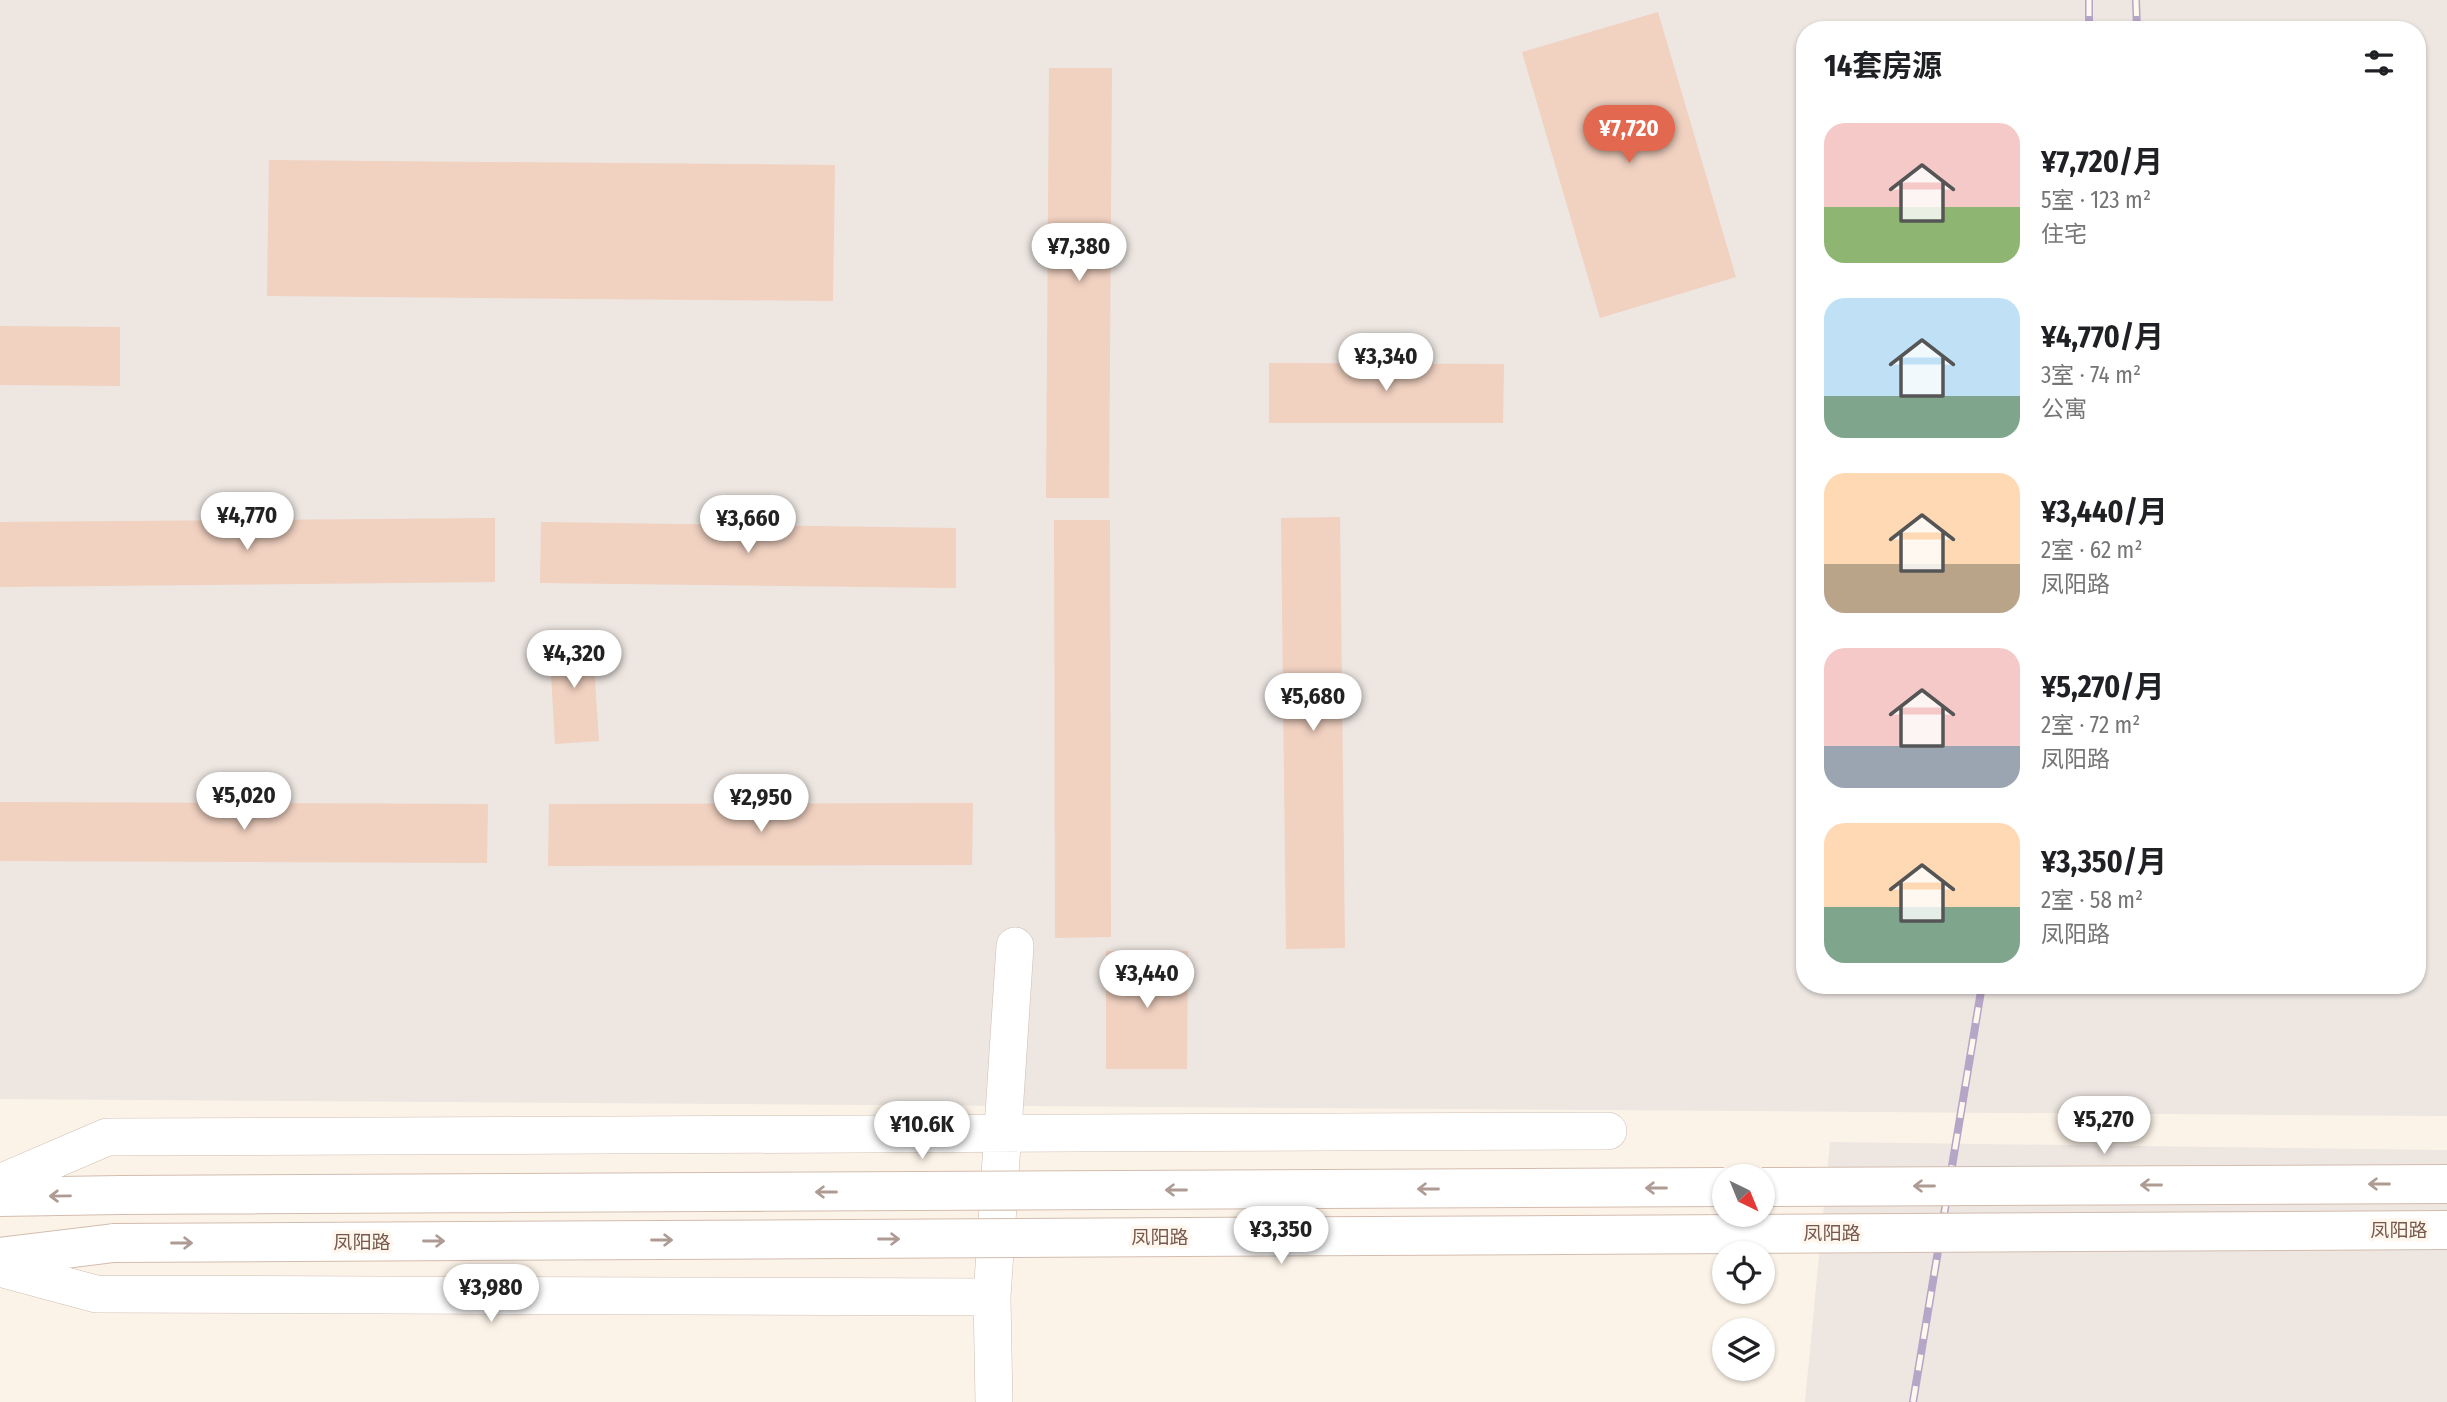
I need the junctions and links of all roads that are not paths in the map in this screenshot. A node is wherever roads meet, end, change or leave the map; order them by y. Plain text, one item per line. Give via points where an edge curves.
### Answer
1 (1015, 946) dead end
2 (1608, 1131) dead end
3 (1003, 1134) junction
4 (0, 1184) edge
5 (2447, 1184) edge
6 (1712, 1187) edge
7 (1775, 1187) edge
8 (0, 1197) edge
9 (2447, 1230) edge
10 (0, 1257) edge
11 (0, 1268) edge
12 (992, 1297) junction
13 (994, 1402) edge

1 - 3 street
2 - 3 street
3 - 4 street via 107,1138
3 - 12 street
5 -> 7 main road, bridge
6 -> 8 main road, bridge
10 -> 9 main road, 凤阳路, bridge via 114,1243
11 - 12 street via 96,1294
12 - 13 street

